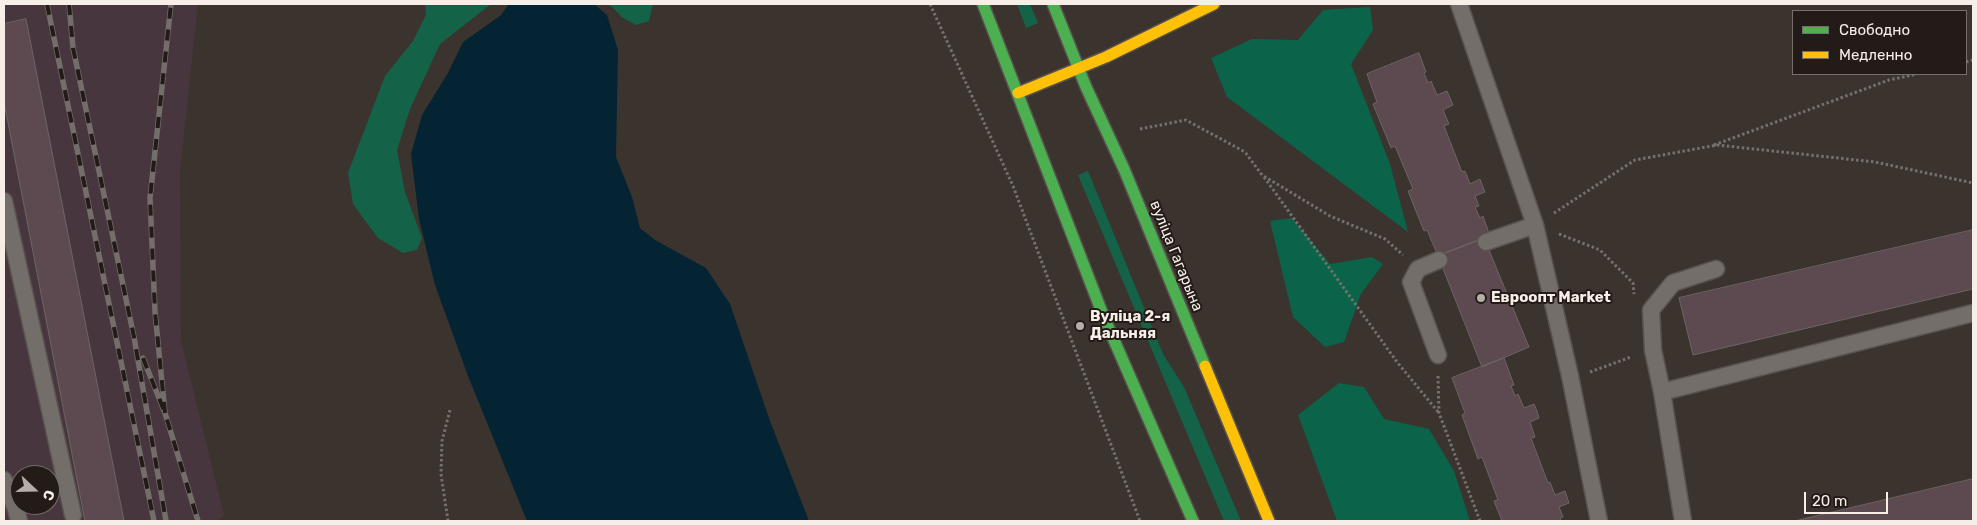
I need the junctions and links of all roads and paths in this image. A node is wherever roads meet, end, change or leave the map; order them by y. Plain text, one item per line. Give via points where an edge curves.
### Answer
1 (930, 4) edge
2 (983, 4) edge
3 (1054, 4) edge
4 (1214, 4) edge
5 (1459, 4) edge
6 (1078, 68) junction
7 (1912, 75) edge
8 (1018, 93) junction
9 (1140, 129) dead end
10 (1710, 146) junction
11 (1262, 175) junction
12 (1973, 183) edge
13 (4, 202) edge
14 (1535, 225) junction
15 (1486, 242) dead end
16 (1440, 260) dead end
17 (1418, 269) junction
18 (1716, 269) dead end
19 (1636, 300) dead end
20 (1973, 313) edge
21 (1653, 350) junction
22 (1438, 355) joint
23 (1588, 372) dead end
24 (1662, 392) junction
25 (450, 410) dead end
26 (1439, 413) junction
27 (4, 480) edge
28 (73, 515) dead end
29 (19, 521) edge
30 (448, 521) edge
31 (1140, 521) edge
32 (1192, 521) edge
33 (1269, 521) edge
34 (1480, 521) edge
35 (1599, 521) edge
36 (1683, 521) edge

1 - 31 path via 1013,186
2 - 8 main road
3 - 6 main road, вуліца Гагарына
4 - 6 main road
5 - 14 lane
6 - 8 main road
6 - 33 main road, вуліца Гагарына via 1124,169
7 - 10 path via 1889,80
8 - 32 main road via 1103,315
9 - 11 path via 1186,120 1246,152
10 - 12 path via 1874,162
10 - 14 path via 1635,160
11 - 17 path via 1330,216 1385,239
11 - 26 path via 1397,362
13 - 28 lane
14 - 15 lane
14 - 19 path via 1600,250 1632,283
14 - 35 lane
16 - 17 lane
17 - 22 lane via 1411,282
18 - 21 lane via 1673,283 1651,310
20 - 24 lane
21 - 23 path
21 - 24 lane
22 - 26 path
24 - 36 lane
25 - 30 path via 442,441 441,474
26 - 34 path
27 - 29 lane

